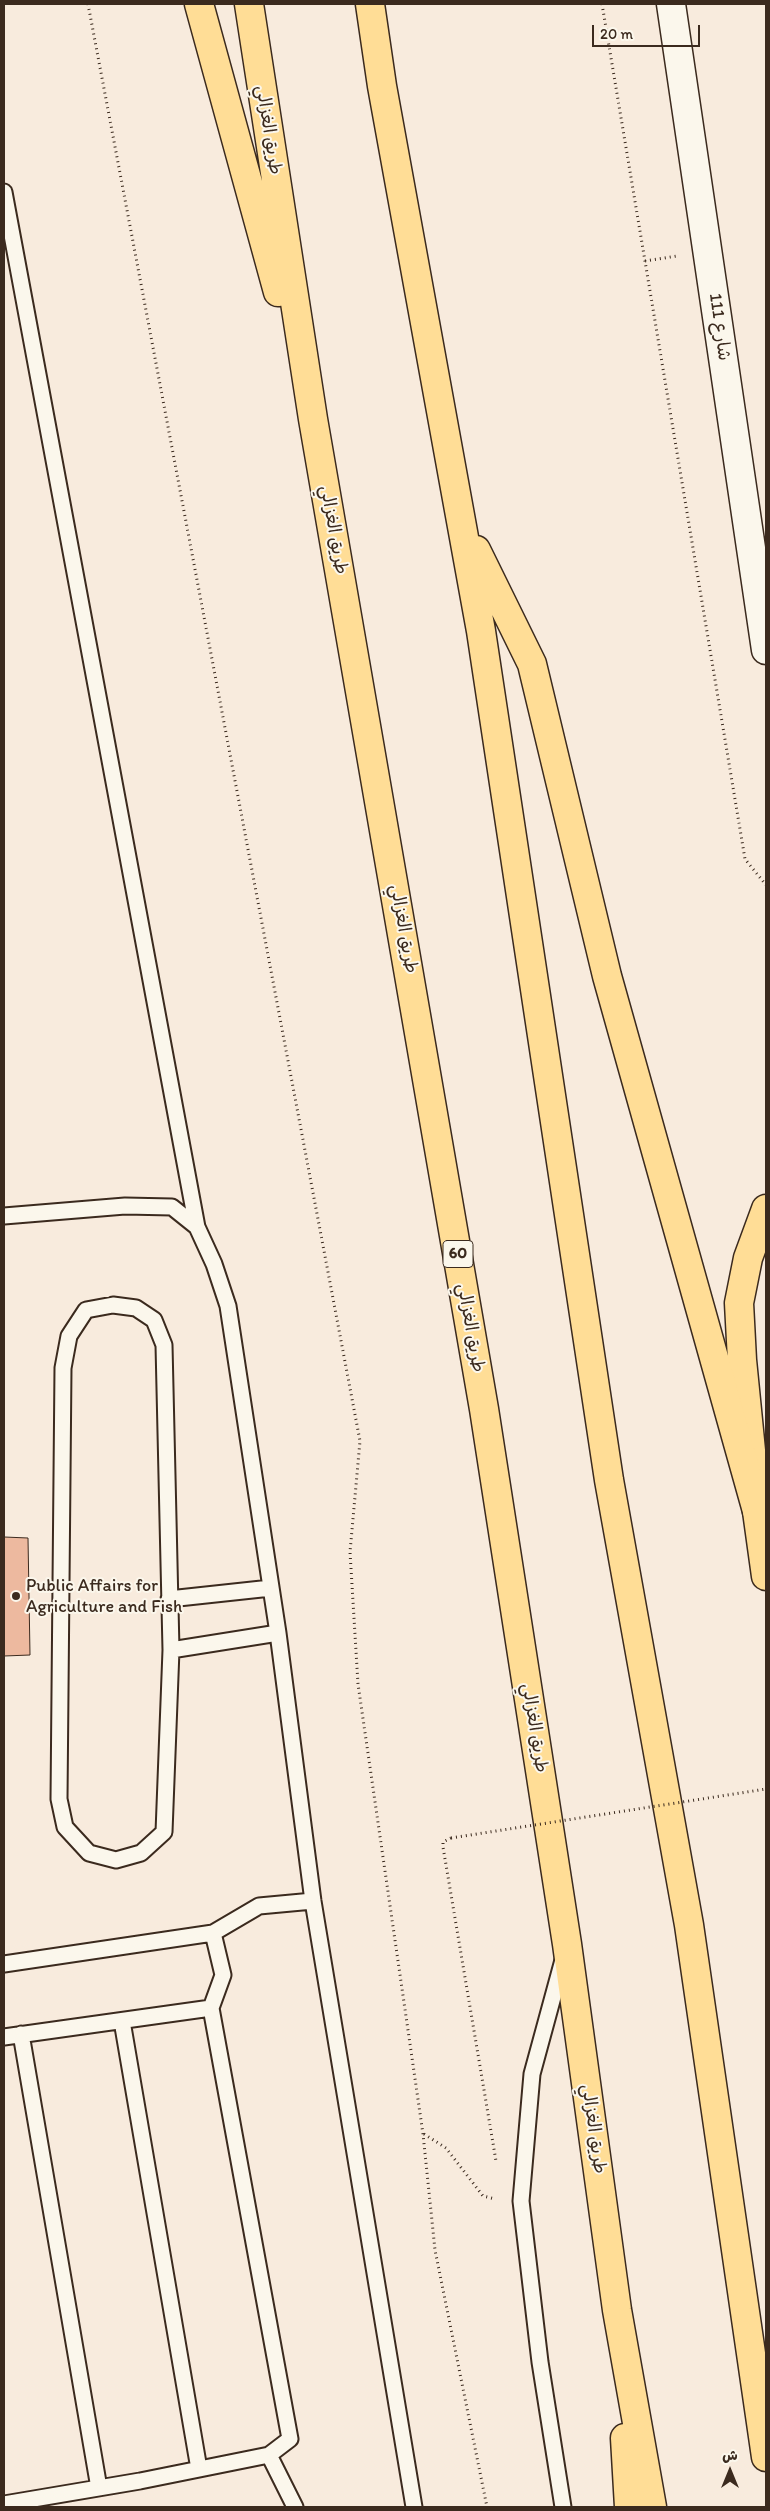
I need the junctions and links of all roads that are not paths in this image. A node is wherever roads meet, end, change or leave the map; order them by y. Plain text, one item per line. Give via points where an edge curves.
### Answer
1 (200, 4) edge
2 (249, 4) edge
3 (370, 4) edge
4 (379, 4) edge
5 (671, 4) edge
6 (382, 86) junction
7 (4, 192) edge
8 (313, 419) junction
9 (463, 524) junction
10 (766, 650) edge
11 (766, 1209) edge
12 (4, 1216) edge
13 (197, 1226) junction
14 (756, 1511) junction
15 (766, 1576) edge
16 (271, 1588) junction
17 (168, 1599) junction
18 (278, 1633) junction
19 (171, 1650) junction
20 (313, 1901) junction
21 (213, 1933) junction
22 (568, 1944) junction
23 (4, 1964) edge
24 (211, 2008) junction
25 (122, 2021) junction
26 (21, 2034) junction
27 (4, 2037) edge
28 (618, 2310) junction
29 (752, 2357) junction
30 (766, 2393) edge
31 (268, 2455) junction
32 (766, 2457) edge
33 (199, 2469) junction
34 (99, 2488) junction
35 (4, 2504) edge
36 (294, 2507) edge
37 (414, 2507) edge
38 (563, 2507) edge
39 (629, 2507) edge
40 (652, 2507) edge

1 - 8 main road
2 - 8 main road, طريق الغزالي / 60
3 - 6 main road
4 - 6 main road
5 - 10 street, شارع 111
6 - 9 main road
7 - 13 lane
8 - 22 main road, طريق الغزالي / 60 via 481,1389
9 - 14 main road via 532,664 606,976
9 - 29 main road via 609,1480 689,1925
11 - 14 main road via 748,1258 739,1302
12 - 13 lane via 125,1206 172,1207
13 - 16 lane via 228,1306
14 - 15 main road
16 - 17 lane
16 - 18 lane
17 - 19 lane
17 - 19 lane via 164,1345 154,1320 136,1308 113,1305 86,1310 68,1336 63,1368 59,1799 65,1827 89,1853 116,1860 142,1853 164,1832
18 - 19 lane
18 - 20 lane
20 - 21 lane via 259,1906
20 - 37 lane
21 - 23 lane
21 - 24 lane via 223,1975
22 - 28 main road, طريق الغزالي / 60
22 - 38 lane via 532,2074 521,2201 540,2362
24 - 25 lane
24 - 31 lane via 290,2439
25 - 26 lane
25 - 33 lane
26 - 27 lane
26 - 34 lane
28 - 39 main road
28 - 40 main road, طريق الغزالي / 60
29 - 30 main road
29 - 32 main road
31 - 33 lane
31 - 36 lane
33 - 34 lane
34 - 35 lane

